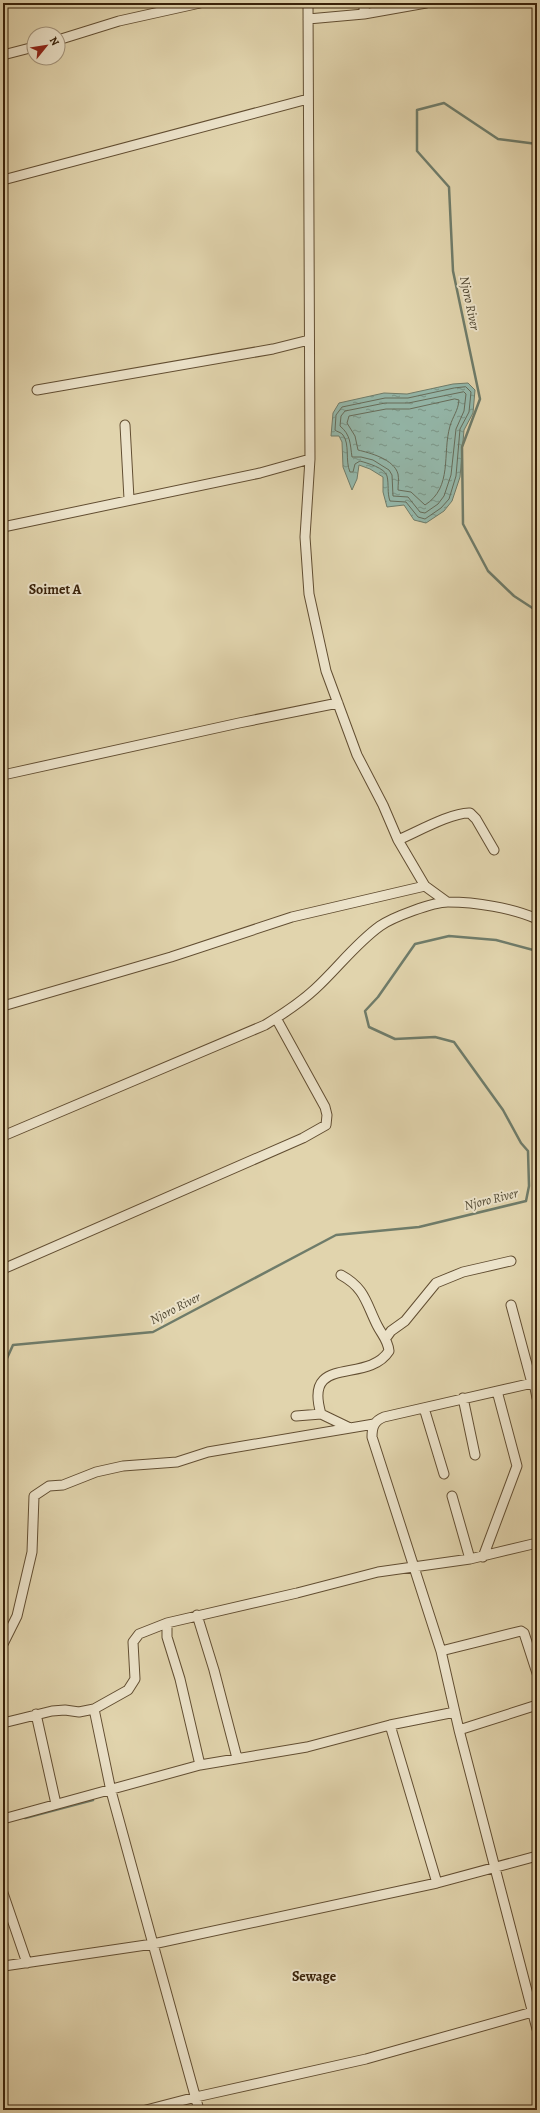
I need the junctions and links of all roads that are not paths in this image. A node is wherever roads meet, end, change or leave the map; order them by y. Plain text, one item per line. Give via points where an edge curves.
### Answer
1 (200, 3) edge
2 (308, 3) edge
3 (364, 3) edge
4 (426, 3) edge
5 (185, 5) edge
6 (364, 14) junction
7 (308, 19) junction
8 (66, 38) edge
9 (26, 49) edge
10 (3, 55) edge
11 (308, 99) junction
12 (3, 180) edge
13 (309, 340) junction
14 (37, 390) dead end
15 (125, 424) dead end
16 (310, 459) junction
17 (129, 499) junction
18 (3, 527) edge
19 (338, 704) junction
20 (3, 775) edge
21 (398, 840) junction
22 (494, 850) dead end
23 (425, 886) junction
24 (447, 902) junction
25 (537, 919) edge
26 (3, 1006) edge
27 (276, 1018) junction
28 (3, 1136) edge
29 (511, 1260) dead end
30 (3, 1269) edge
31 (341, 1275) dead end
32 (511, 1305) dead end
33 (386, 1338) junction
34 (534, 1383) edge
35 (497, 1390) junction
36 (463, 1398) junction
37 (537, 1398) edge
38 (424, 1408) junction
39 (320, 1414) junction
40 (296, 1416) dead end
41 (374, 1424) junction
42 (348, 1427) junction
43 (475, 1455) dead end
44 (444, 1474) dead end
45 (452, 1496) dead end
46 (537, 1544) edge
47 (483, 1557) junction
48 (470, 1560) junction
49 (415, 1567) junction
50 (197, 1615) junction
51 (166, 1623) junction
52 (3, 1644) edge
53 (441, 1651) junction
54 (537, 1673) edge
55 (537, 1705) edge
56 (94, 1709) junction
57 (455, 1712) junction
58 (36, 1714) junction
59 (3, 1723) edge
60 (390, 1725) junction
61 (459, 1730) junction
62 (237, 1758) junction
63 (200, 1765) junction
64 (111, 1791) junction
65 (56, 1804) junction
66 (3, 1819) edge
67 (537, 1856) edge
68 (495, 1867) junction
69 (437, 1883) junction
70 (3, 1893) edge
71 (153, 1944) junction
72 (27, 1963) junction
73 (4, 1966) edge
74 (534, 2011) edge
75 (537, 2029) edge
76 (196, 2097) junction
77 (146, 2110) edge
78 (199, 2110) edge

1 - 5 street
2 - 7 street
3 - 6 street
4 - 6 street
5 - 8 street
6 - 7 street
7 - 11 street
9 - 10 street
11 - 12 street
11 - 13 street
13 - 14 street via 273,349
13 - 16 street
15 - 17 street
16 - 17 street via 260,473
16 - 19 street via 305,537 309,594 326,671
17 - 18 street
19 - 20 street
19 - 21 street via 357,755
21 - 22 street via 439,822 470,813
21 - 23 street
23 - 24 street
23 - 26 street via 292,917 171,957
24 - 25 street via 500,908
24 - 27 street via 418,909 381,926 314,989
27 - 28 street via 265,1025
27 - 30 street via 325,1107 326,1125 303,1138
29 - 33 street via 463,1272 436,1283 405,1321
31 - 33 street via 359,1288
32 - 34 street
33 - 39 street via 389,1351 377,1363 329,1375 322,1380 317,1395
34 - 35 street
34 - 37 street
35 - 36 street
35 - 47 street via 517,1466
36 - 38 street
36 - 43 street
38 - 41 street via 384,1417
38 - 44 street
39 - 40 street
39 - 42 street
41 - 42 street
41 - 49 street via 372,1437
42 - 52 street via 208,1452 177,1462 123,1466 40,1490 34,1496 32,1552 17,1616
45 - 48 street
46 - 47 street
47 - 48 street
48 - 49 street
49 - 50 street via 378,1572
49 - 53 street
50 - 51 street
50 - 62 street
51 - 56 street via 139,1634 133,1642 135,1679 132,1686
51 - 63 street via 167,1637 180,1679
53 - 54 street via 521,1631 524,1633
53 - 57 street
55 - 61 street
56 - 58 street
56 - 64 street
57 - 60 street
57 - 61 street
58 - 59 street
58 - 65 street
60 - 62 street via 307,1747
60 - 69 street
61 - 68 street
62 - 63 street
63 - 64 street
64 - 65 street
64 - 71 street
65 - 66 street
67 - 68 street
68 - 69 street
68 - 74 street
69 - 71 street
70 - 72 street
71 - 72 street
71 - 76 street
72 - 73 street
74 - 75 street
74 - 76 street via 366,2059
76 - 77 street
76 - 78 street

